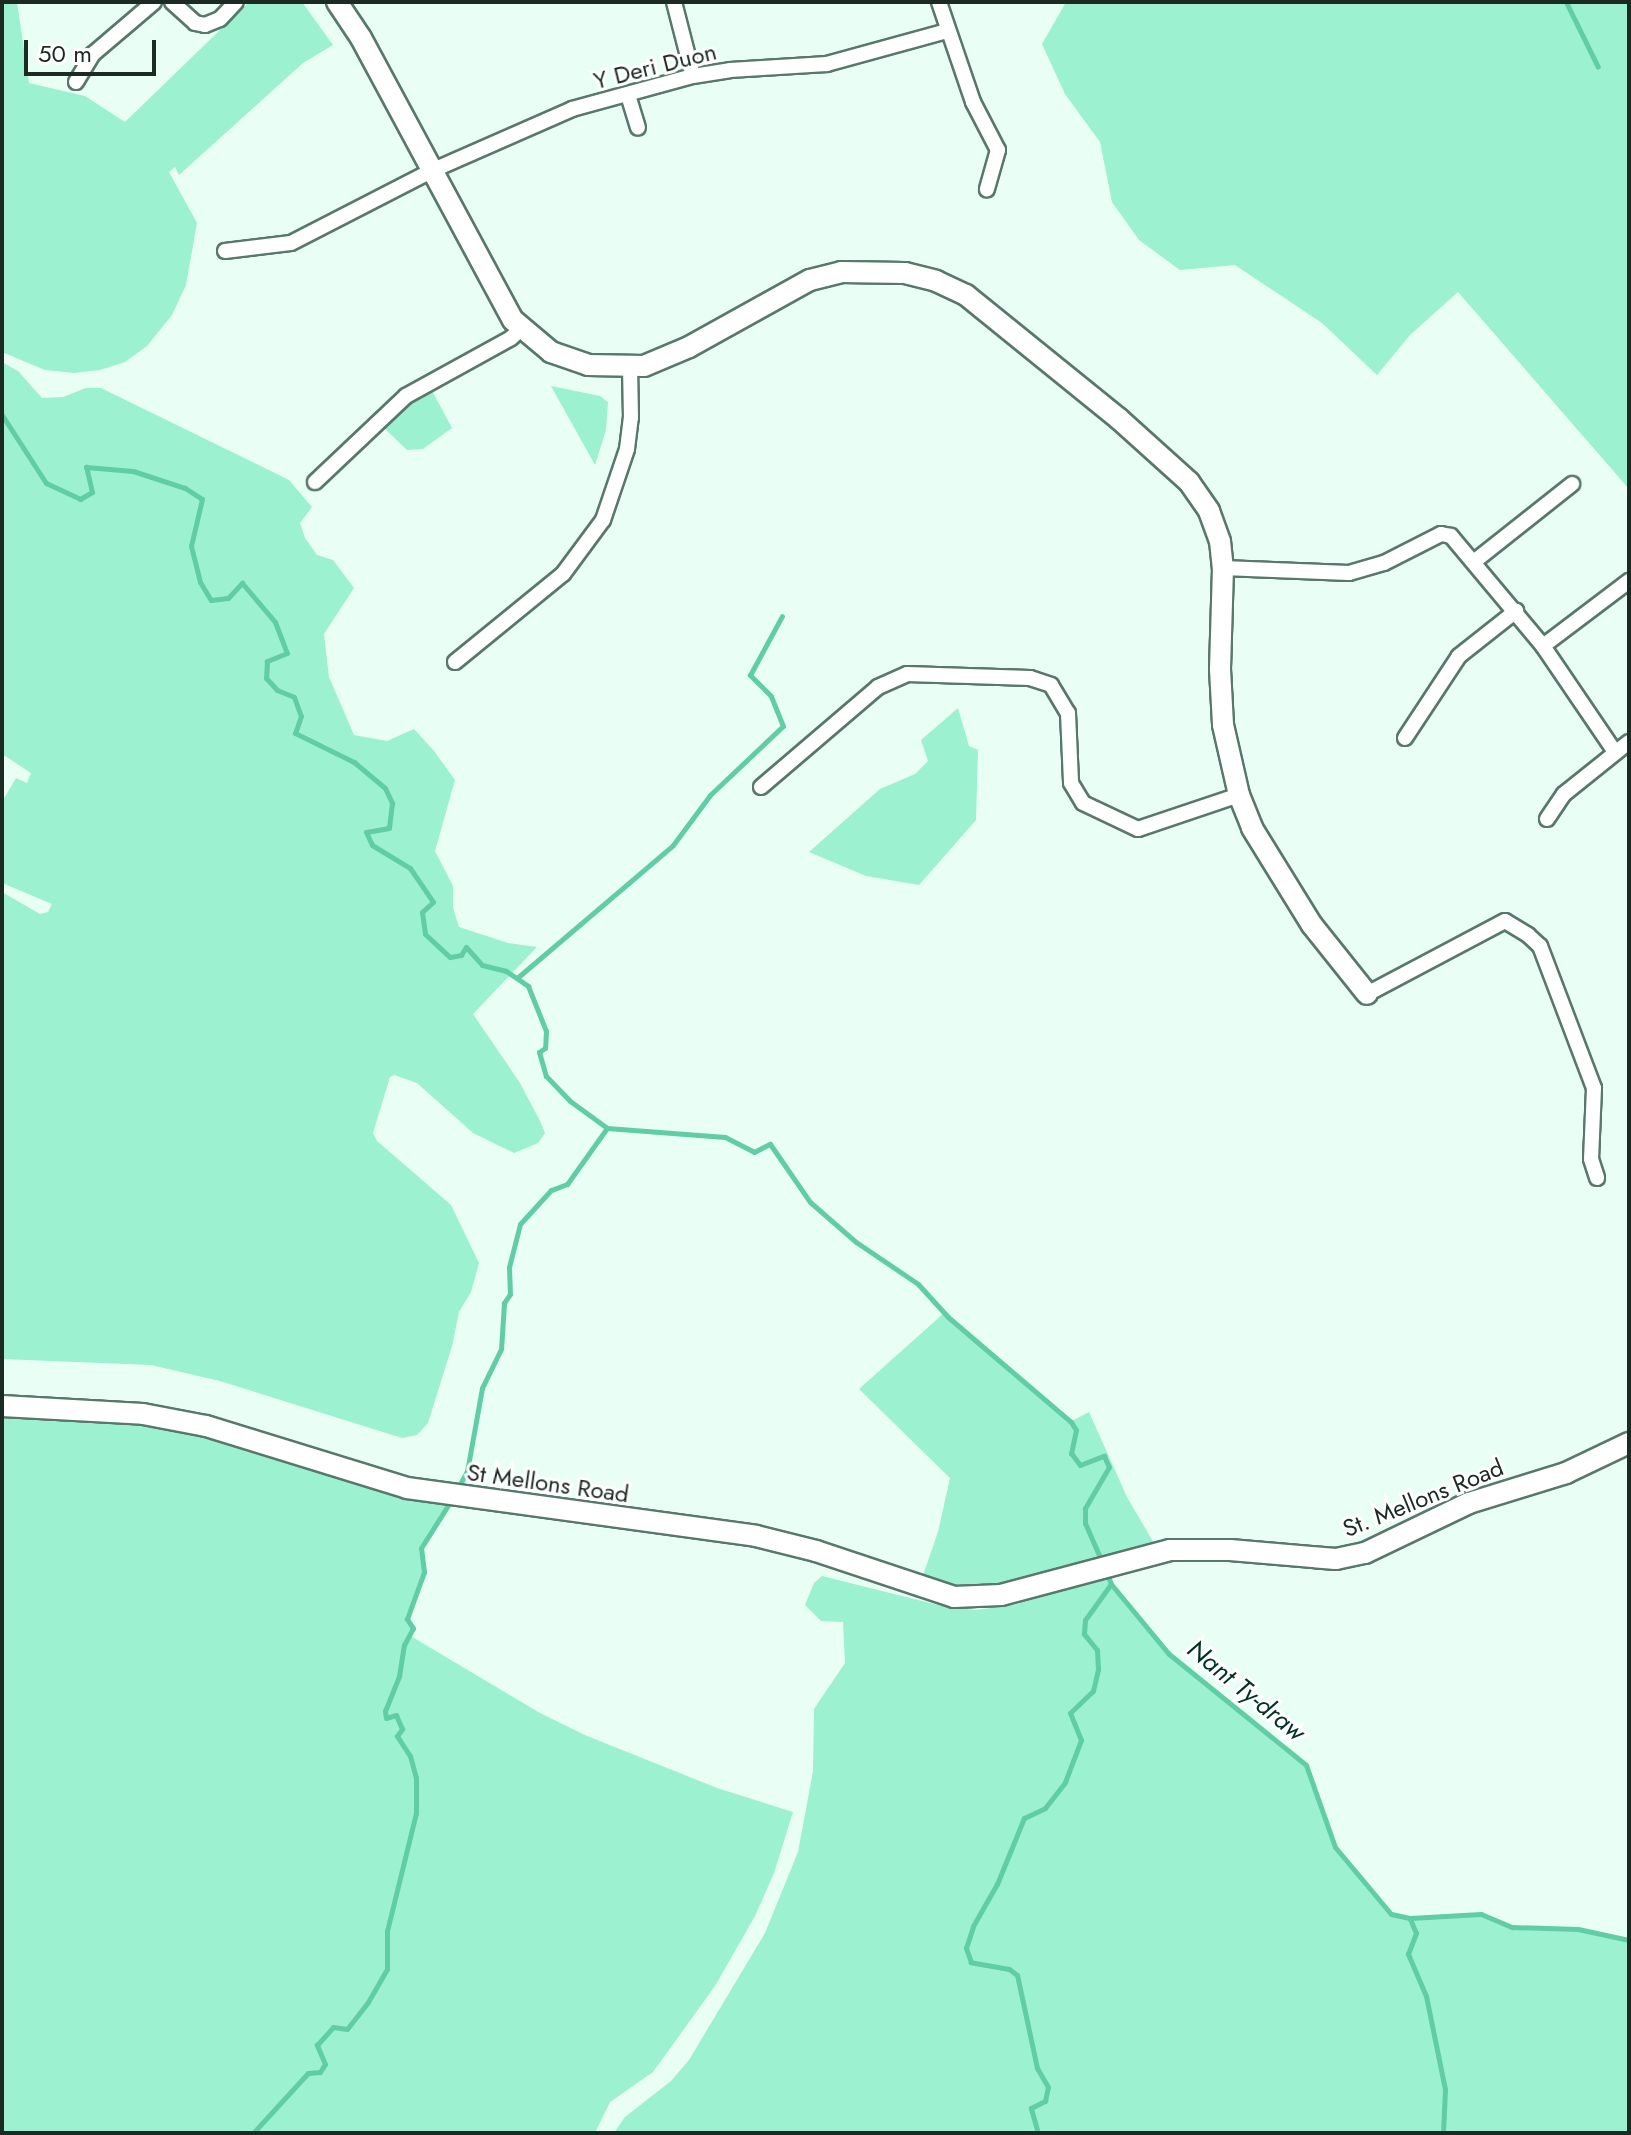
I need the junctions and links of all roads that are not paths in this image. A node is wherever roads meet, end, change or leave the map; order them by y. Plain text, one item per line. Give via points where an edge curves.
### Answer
1 (154, 2) edge
2 (172, 2) edge
3 (236, 2) edge
4 (337, 2) edge
5 (674, 2) edge
6 (939, 2) edge
7 (947, 31) junction
8 (693, 76) junction
9 (76, 82) dead end
10 (628, 95) junction
11 (638, 128) dead end
12 (431, 171) junction
13 (987, 189) dead end
14 (225, 251) dead end
15 (521, 329) junction
16 (630, 368) junction
17 (315, 482) dead end
18 (1572, 484) dead end
19 (1475, 561) junction
20 (1223, 568) junction
21 (1629, 581) edge
22 (1516, 611) junction
23 (1543, 646) junction
24 (455, 662) dead end
25 (1405, 738) dead end
26 (1629, 742) edge
27 (1615, 752) junction
28 (761, 787) dead end
29 (1239, 795) junction
30 (1547, 819) dead end
31 (1367, 994) joint
32 (1597, 1178) dead end
33 (2, 1406) edge
34 (1629, 1443) edge
35 (1086, 1572) joint

1 - 9 street via 93,54
2 - 3 street via 195,23 205,25
4 - 12 street
5 - 8 street
6 - 7 street
7 - 8 street, Y Deri Duon via 827,64
7 - 13 street via 973,102 998,150
8 - 10 street, Y Deri Duon
10 - 11 street
10 - 12 street, Y Deri Duon via 549,117
12 - 14 street, Y Deri Duon via 291,243
12 - 15 street via 501,302
15 - 16 street via 568,359
15 - 17 street via 406,396
16 - 20 street via 665,359 810,280 871,270 936,281 991,314 1189,482 1216,527
16 - 24 street via 627,449 603,520 563,574
18 - 19 street
19 - 20 street via 1461,543 1441,534 1384,563 1349,573
19 - 22 street
20 - 29 street via 1223,725
21 - 23 street
22 - 23 street
22 - 25 street via 1459,656
23 - 27 street
26 - 27 street
27 - 30 street via 1564,794
28 - 29 street via 878,687 907,674 1030,678 1051,685 1068,713 1071,783 1083,803 1138,829
29 - 31 street via 1252,828 1312,925
31 - 32 street via 1505,921 1528,935 1540,946 1594,1088 1591,1159
33 - 35 street, St Mellons Road via 143,1414 206,1426 407,1488 756,1536 954,1597 1001,1595
34 - 35 street, St. Mellons Road via 1566,1473 1469,1503 1365,1553 1336,1559 1170,1550

